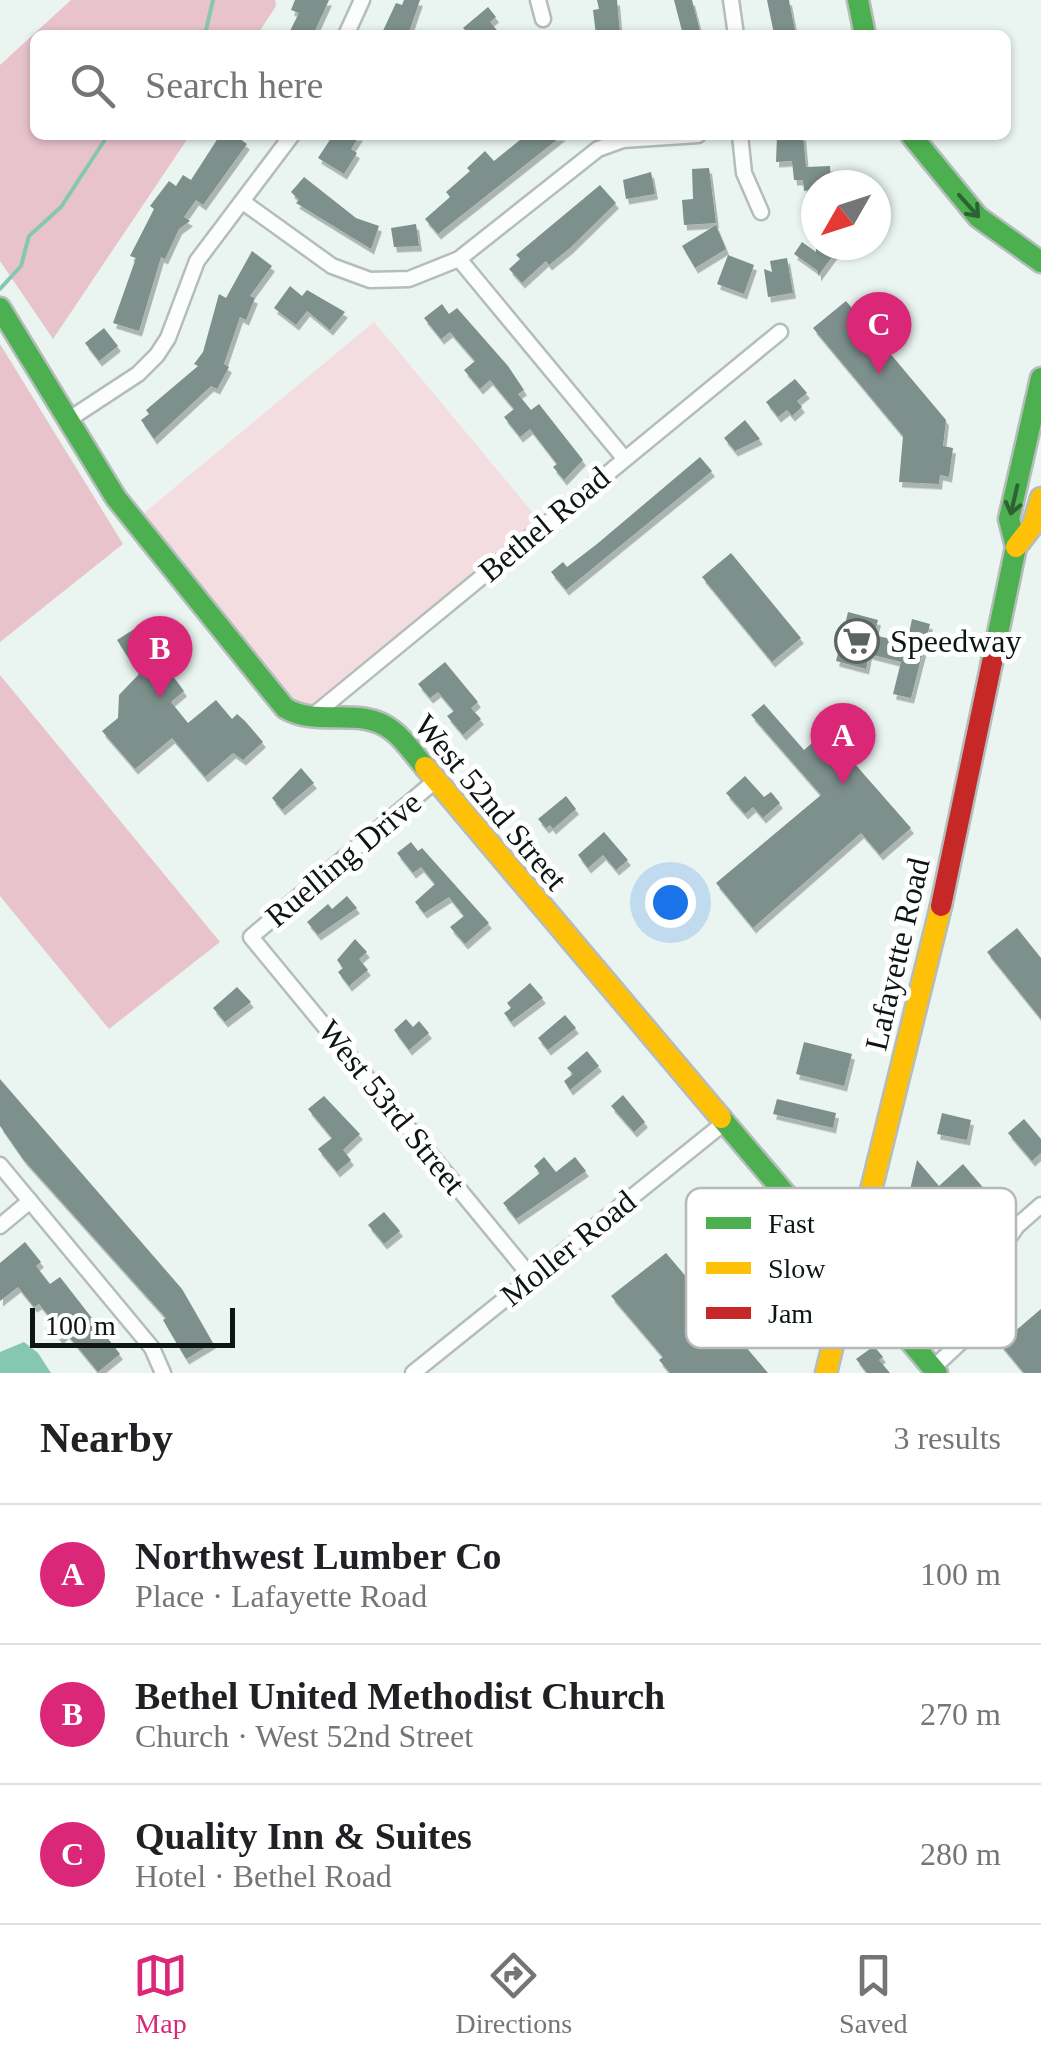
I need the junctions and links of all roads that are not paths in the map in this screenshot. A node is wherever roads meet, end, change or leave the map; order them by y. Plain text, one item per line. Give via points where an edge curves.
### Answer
1 (362, 0) edge
2 (538, 0) edge
3 (731, 0) edge
4 (858, 0) edge
5 (543, 18) dead end
6 (348, 30) edge
7 (735, 30) edge
8 (864, 30) edge
9 (288, 140) edge
10 (623, 140) edge
11 (741, 140) edge
12 (915, 140) edge
13 (243, 202) junction
14 (760, 212) dead end
15 (460, 259) junction
16 (1041, 262) edge
17 (0, 308) edge
18 (780, 332) dead end
19 (1041, 378) edge
20 (68, 420) junction
21 (624, 458) junction
22 (1041, 498) edge
23 (1016, 547) junction
24 (310, 718) junction
25 (436, 781) junction
26 (252, 937) joint
27 (724, 1123) junction
28 (0, 1165) edge
29 (779, 1188) edge
30 (872, 1188) edge
31 (30, 1201) junction
32 (1041, 1205) edge
33 (0, 1226) edge
34 (1016, 1227) edge
35 (532, 1278) junction
36 (832, 1348) edge
37 (916, 1348) edge
38 (957, 1348) edge
39 (935, 1370) edge
40 (163, 1373) edge
41 (413, 1373) edge
42 (826, 1373) edge

1 - 6 street
2 - 5 street
3 - 7 street
4 - 8 main road
9 - 13 street
10 - 15 street via 598,149
11 - 14 street via 744,173
12 -> 16 main road via 978,217
13 - 15 street via 316,257 360,277 409,279
13 - 20 street via 197,261 157,355
15 - 21 street
17 - 20 main road
18 - 21 street, Bethel Road
19 -> 23 main road, Lafayette Road via 1009,519
20 - 24 main road via 156,551 285,708
21 - 24 street, Bethel Road
22 - 23 main road, Lafayette Road
23 - 30 main road, Lafayette Road via 942,902
24 - 25 main road, West 52nd Street via 356,715 382,722
25 - 26 street, Ruelling Drive
25 - 27 main road, West 52nd Street
26 - 35 street, West 53rd Street
27 - 29 main road, West 52nd Street
27 - 35 street, Moller Road
28 - 31 street
31 - 33 street
31 - 40 street via 152,1348
32 - 34 street
35 - 41 street, Moller Road
36 - 42 main road, Lafayette Road
37 - 39 main road, West 52nd Street
38 - 39 street

